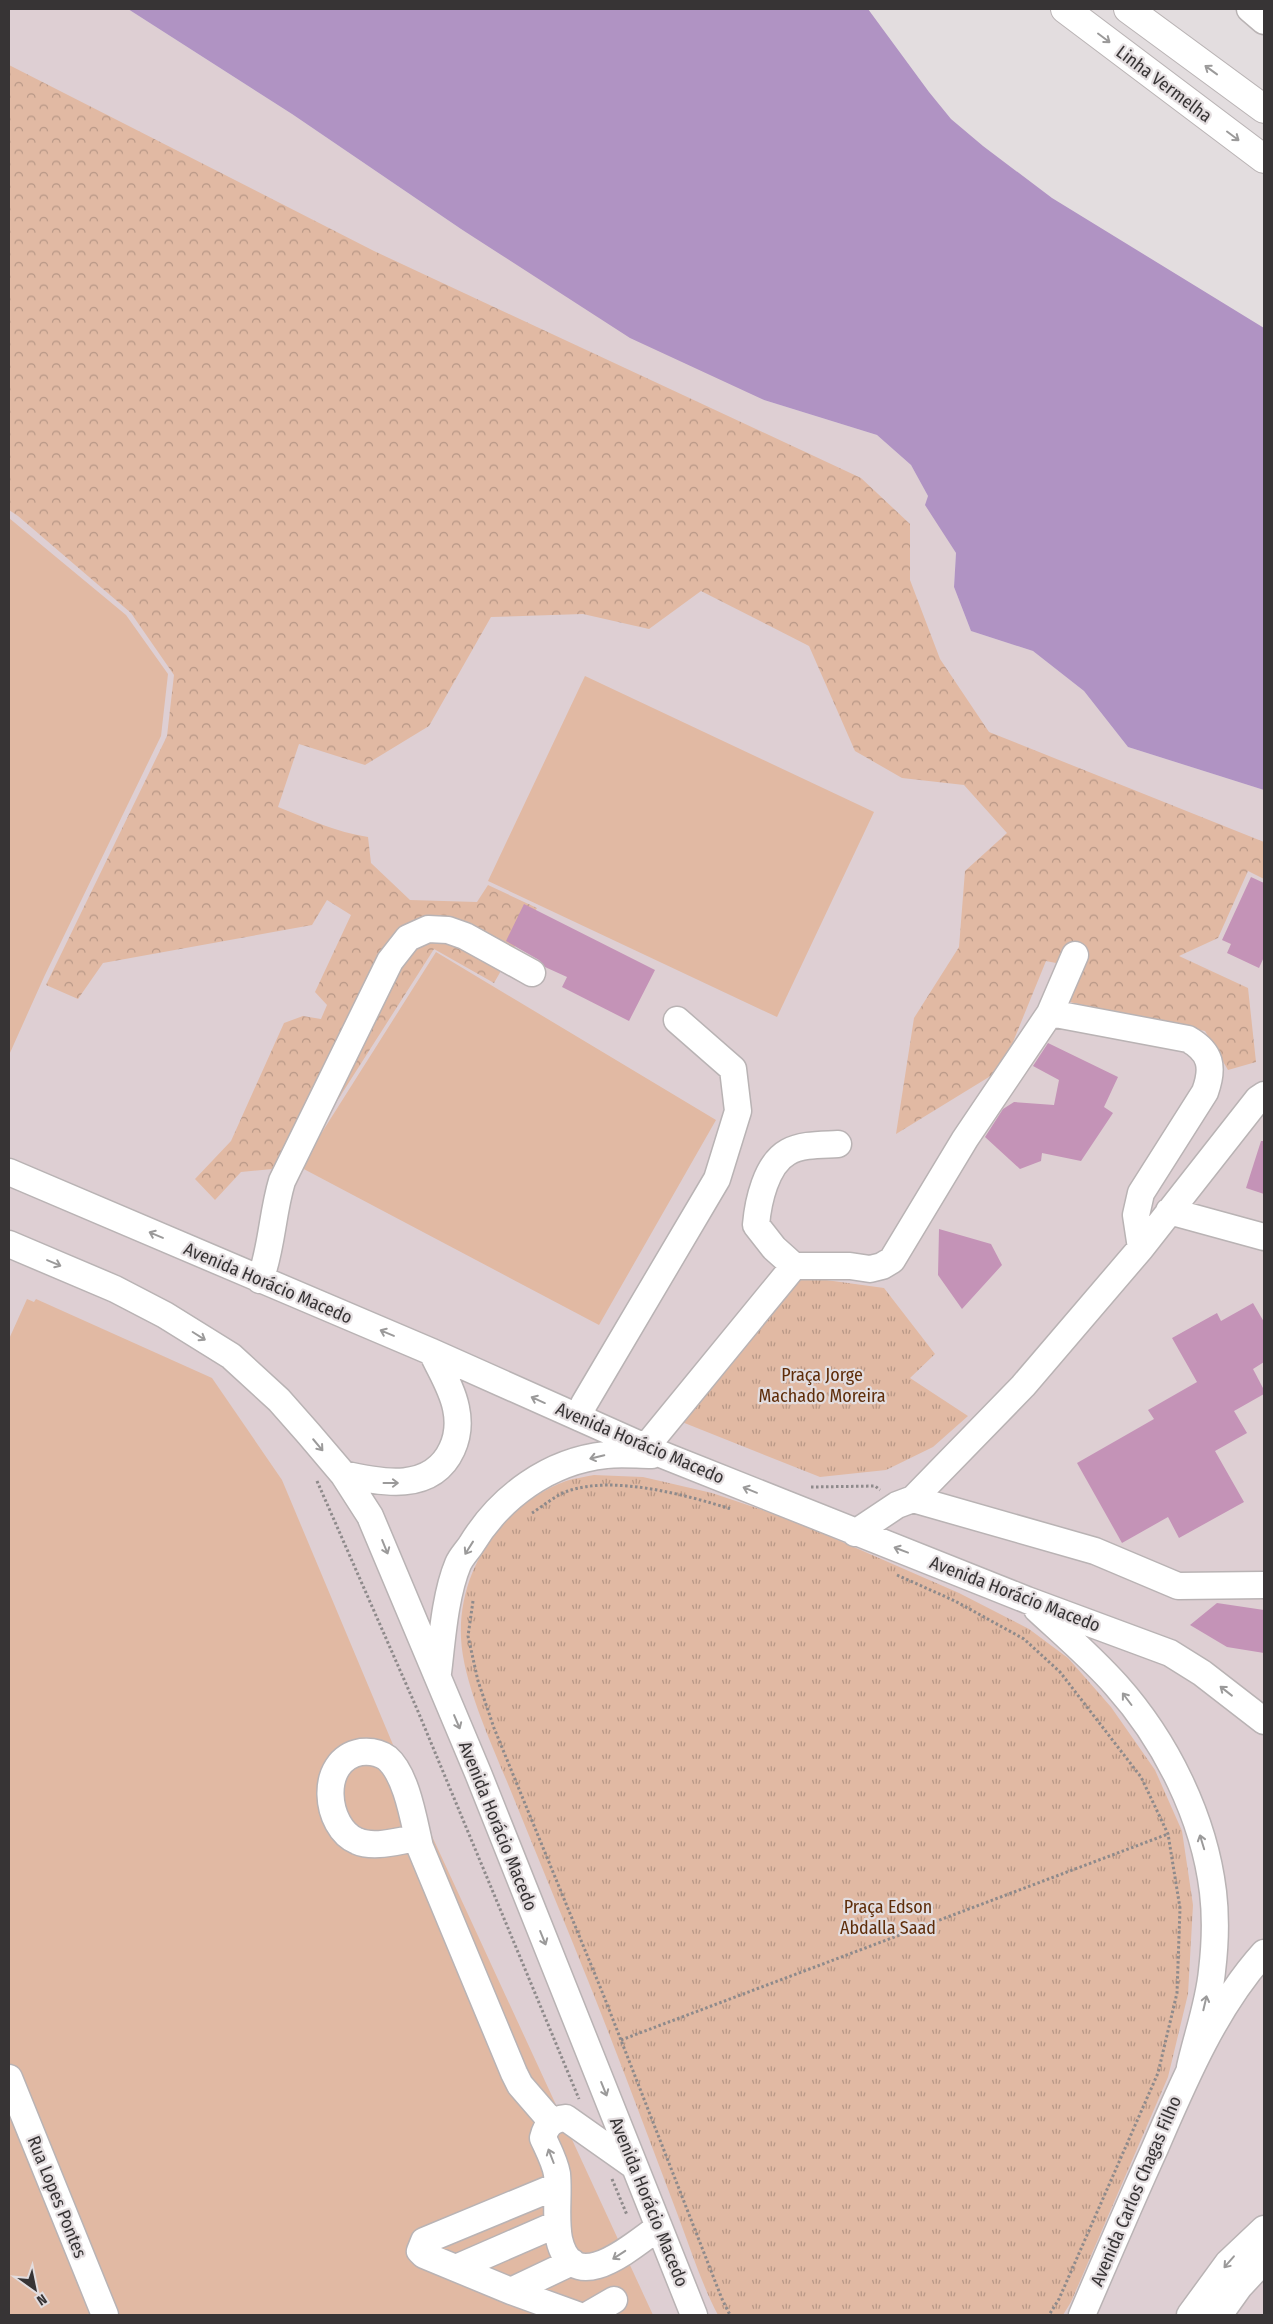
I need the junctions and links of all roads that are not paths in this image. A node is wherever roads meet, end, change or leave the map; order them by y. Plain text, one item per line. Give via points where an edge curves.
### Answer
1 (1065, 9) edge
2 (1128, 9) edge
3 (1250, 9) edge
4 (1264, 21) edge
5 (1264, 109) edge
6 (1264, 159) edge
7 (1075, 955) dead end
8 (532, 973) dead end
9 (1050, 1013) junction
10 (677, 1020) dead end
11 (1262, 1091) edge
12 (838, 1144) dead end
13 (9, 1172) edge
14 (1169, 1211) junction
15 (1264, 1237) edge
16 (9, 1244) edge
17 (1141, 1248) junction
18 (794, 1266) junction
19 (260, 1280) junction
20 (432, 1352) junction
21 (580, 1418) junction
22 (654, 1451) junction
23 (343, 1474) junction
24 (913, 1498) junction
25 (855, 1533) junction
26 (1264, 1585) edge
27 (1028, 1600) junction
28 (438, 1678) junction
29 (1264, 1721) edge
30 (418, 1838) dead end
31 (1264, 1952) edge
32 (1190, 2067) junction
33 (9, 2078) edge
34 (552, 2122) junction
35 (634, 2166) junction
36 (557, 2186) junction
37 (558, 2224) junction
38 (659, 2226) junction
39 (1264, 2229) edge
40 (1264, 2260) edge
41 (572, 2262) junction
42 (456, 2268) junction
43 (511, 2291) junction
44 (614, 2300) dead end
45 (105, 2315) edge
46 (577, 2315) edge
47 (588, 2315) edge
48 (694, 2315) edge
49 (1082, 2315) edge
50 (1190, 2315) edge
51 (1219, 2315) edge

1 -> 6 highway, Linha Vermelha
5 -> 2 highway
3 - 4 street
7 - 9 street
8 - 19 street via 448,930 428,929 408,938 390,961 282,1181
9 - 17 street via 1188,1039 1202,1046 1208,1059 1211,1075 1205,1092 1141,1193 1136,1215
9 - 18 street via 965,1139 892,1260 870,1269
10 - 21 street via 733,1069 738,1111 717,1179 584,1404
11 - 14 street
12 - 18 street via 788,1152 777,1160 758,1202 756,1225
19 -> 13 street, Avenida Horácio Macedo
14 - 15 street
14 - 17 street
16 -> 23 street, Avenida Horácio Macedo via 115,1289 231,1356 279,1400
17 - 24 street via 1023,1386
18 - 22 street
20 -> 19 street, Avenida Horácio Macedo
21 -> 20 street, Avenida Horácio Macedo
23 -> 20 street via 383,1483 412,1481 432,1472 448,1458 456,1439 457,1413
21 - 22 street, Avenida Horácio Macedo
25 -> 22 street, Avenida Horácio Macedo
22 -> 28 street via 606,1455 577,1462 539,1476 505,1501 458,1564 442,1633
23 -> 28 street, Avenida Horácio Macedo via 382,1540
24 - 25 street via 897,1504
24 - 26 street via 1096,1551 1178,1586
27 -> 25 street, Avenida Horácio Macedo
29 -> 27 street, Avenida Horácio Macedo via 1202,1673 1170,1653
32 -> 27 street, Avenida Carlos Chagas Filho via 1212,1973 1214,1937 1213,1892 1189,1802 1166,1757 1117,1686
28 -> 35 street, Avenida Horácio Macedo
30 - 34 street via 514,2074
31 - 32 street, Avenida Carlos Chagas Filho via 1240,1983
32 - 49 street, Avenida Carlos Chagas Filho
33 - 45 street, Rua Lopes Pontes
34 - 35 street via 566,2118
36 -> 34 street via 557,2172 544,2138 545,2130
35 - 38 street, Avenida Horácio Macedo
36 - 37 street
36 - 42 street via 424,2241 420,2251 424,2255
37 - 41 street via 560,2240
37 - 42 street
38 -> 41 street via 617,2258 600,2266 585,2268
38 - 48 street, Avenida Horácio Macedo
39 -> 50 street via 1228,2263
40 - 51 street
41 - 43 street
42 - 43 street
43 - 46 street
44 - 47 street

